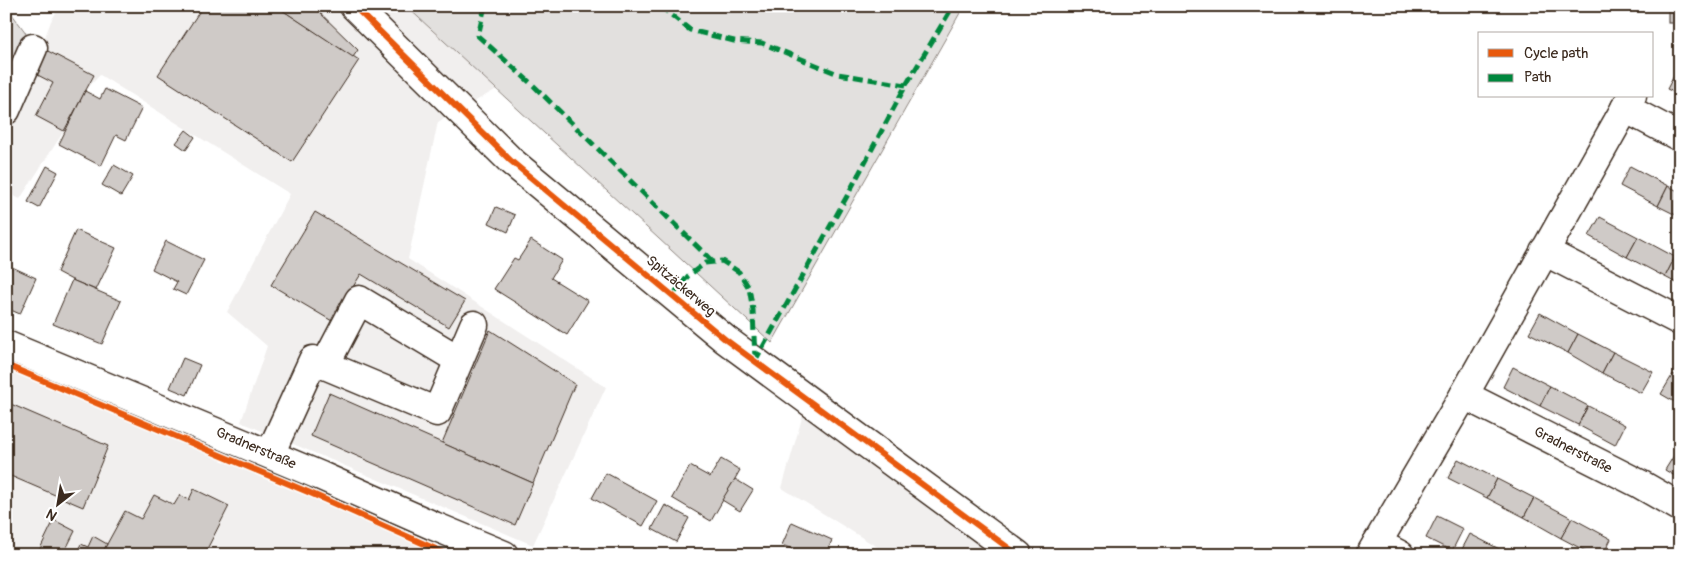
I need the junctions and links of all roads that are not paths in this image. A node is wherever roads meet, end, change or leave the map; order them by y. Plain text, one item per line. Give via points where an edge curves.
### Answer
1 (354, 6) edge
2 (32, 48) dead end
3 (1629, 102) edge
4 (6, 110) edge
5 (1680, 136) edge
6 (1544, 251) junction
7 (1680, 321) edge
8 (474, 325) dead end
9 (6, 345) edge
10 (459, 360) junction
11 (325, 365) junction
12 (1464, 395) junction
13 (270, 454) junction
14 (1680, 507) edge
15 (1383, 551) edge
16 (504, 555) edge
17 (1018, 555) edge

1 - 17 street, Spitzäckerweg via 511,160 726,340
2 - 4 street
3 - 5 street
3 - 6 street
6 - 7 street
6 - 12 street
8 - 10 street
9 - 13 street, Gradnerstraße
10 - 11 street via 437,412
10 - 11 street via 359,300
11 - 13 street via 312,360
12 - 14 street, Gradnerstraße
12 - 15 street
13 - 16 street, Gradnerstraße

